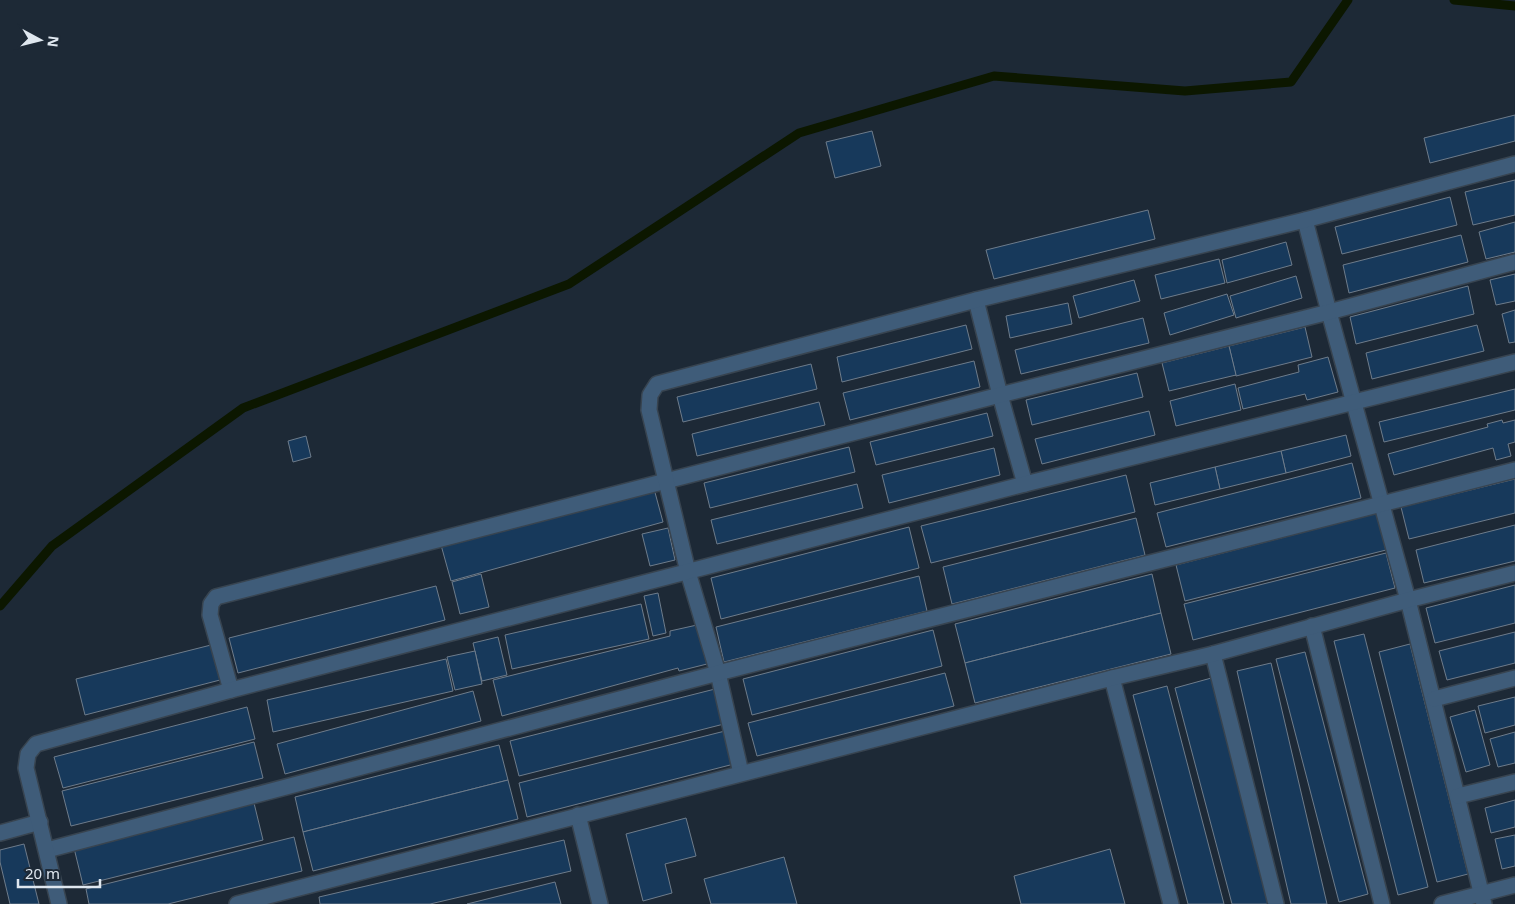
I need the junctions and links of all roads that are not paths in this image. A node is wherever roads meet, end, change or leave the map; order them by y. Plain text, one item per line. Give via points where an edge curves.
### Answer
1 (1515, 164) edge
2 (1305, 220) junction
3 (1515, 262) edge
4 (976, 300) junction
5 (1329, 312) junction
6 (1515, 362) edge
7 (1000, 395) junction
8 (1354, 404) junction
9 (1515, 470) edge
10 (667, 481) junction
11 (1025, 484) junction
12 (1382, 504) junction
13 (688, 572) junction
14 (1515, 573) edge
15 (1408, 600) junction
16 (1312, 626) junction
17 (1213, 654) junction
18 (718, 673) junction
19 (1112, 678) junction
20 (1515, 678) edge
21 (231, 690) junction
22 (1434, 699) junction
23 (741, 773) junction
24 (1515, 782) edge
25 (1458, 796) junction
26 (578, 815) junction
27 (40, 822) junction
28 (0, 833) edge
29 (47, 850) junction
30 (1515, 885) edge
31 (1483, 899) edge
32 (59, 904) edge
33 (237, 904) edge
34 (600, 904) edge
35 (1171, 904) edge
36 (1276, 904) edge
37 (1382, 904) edge
38 (1442, 904) edge

1 - 2 street
2 - 4 street
2 - 5 street
3 - 5 street
4 - 7 street
4 - 10 street via 657,384 650,396 649,410
5 - 7 street
5 - 8 street
6 - 8 street
7 - 10 street
7 - 11 street
8 - 11 street
8 - 12 street
9 - 12 street
10 - 13 street
10 - 21 street via 216,598 210,604 210,615
11 - 13 street
12 - 15 street
12 - 18 street
13 - 18 street
13 - 21 street
14 - 15 street
15 - 16 street
15 - 22 street
16 - 17 street
16 - 37 street
17 - 19 street
17 - 36 street
18 - 23 street
18 - 29 street
19 - 23 street
19 - 35 street
20 - 22 street
21 - 27 street via 36,744 28,754 26,768
22 - 25 street
23 - 26 street
24 - 25 street
25 - 31 street
26 - 33 street
26 - 34 street
27 - 28 street
27 - 29 street
29 - 32 street
30 - 31 street
31 - 38 street

